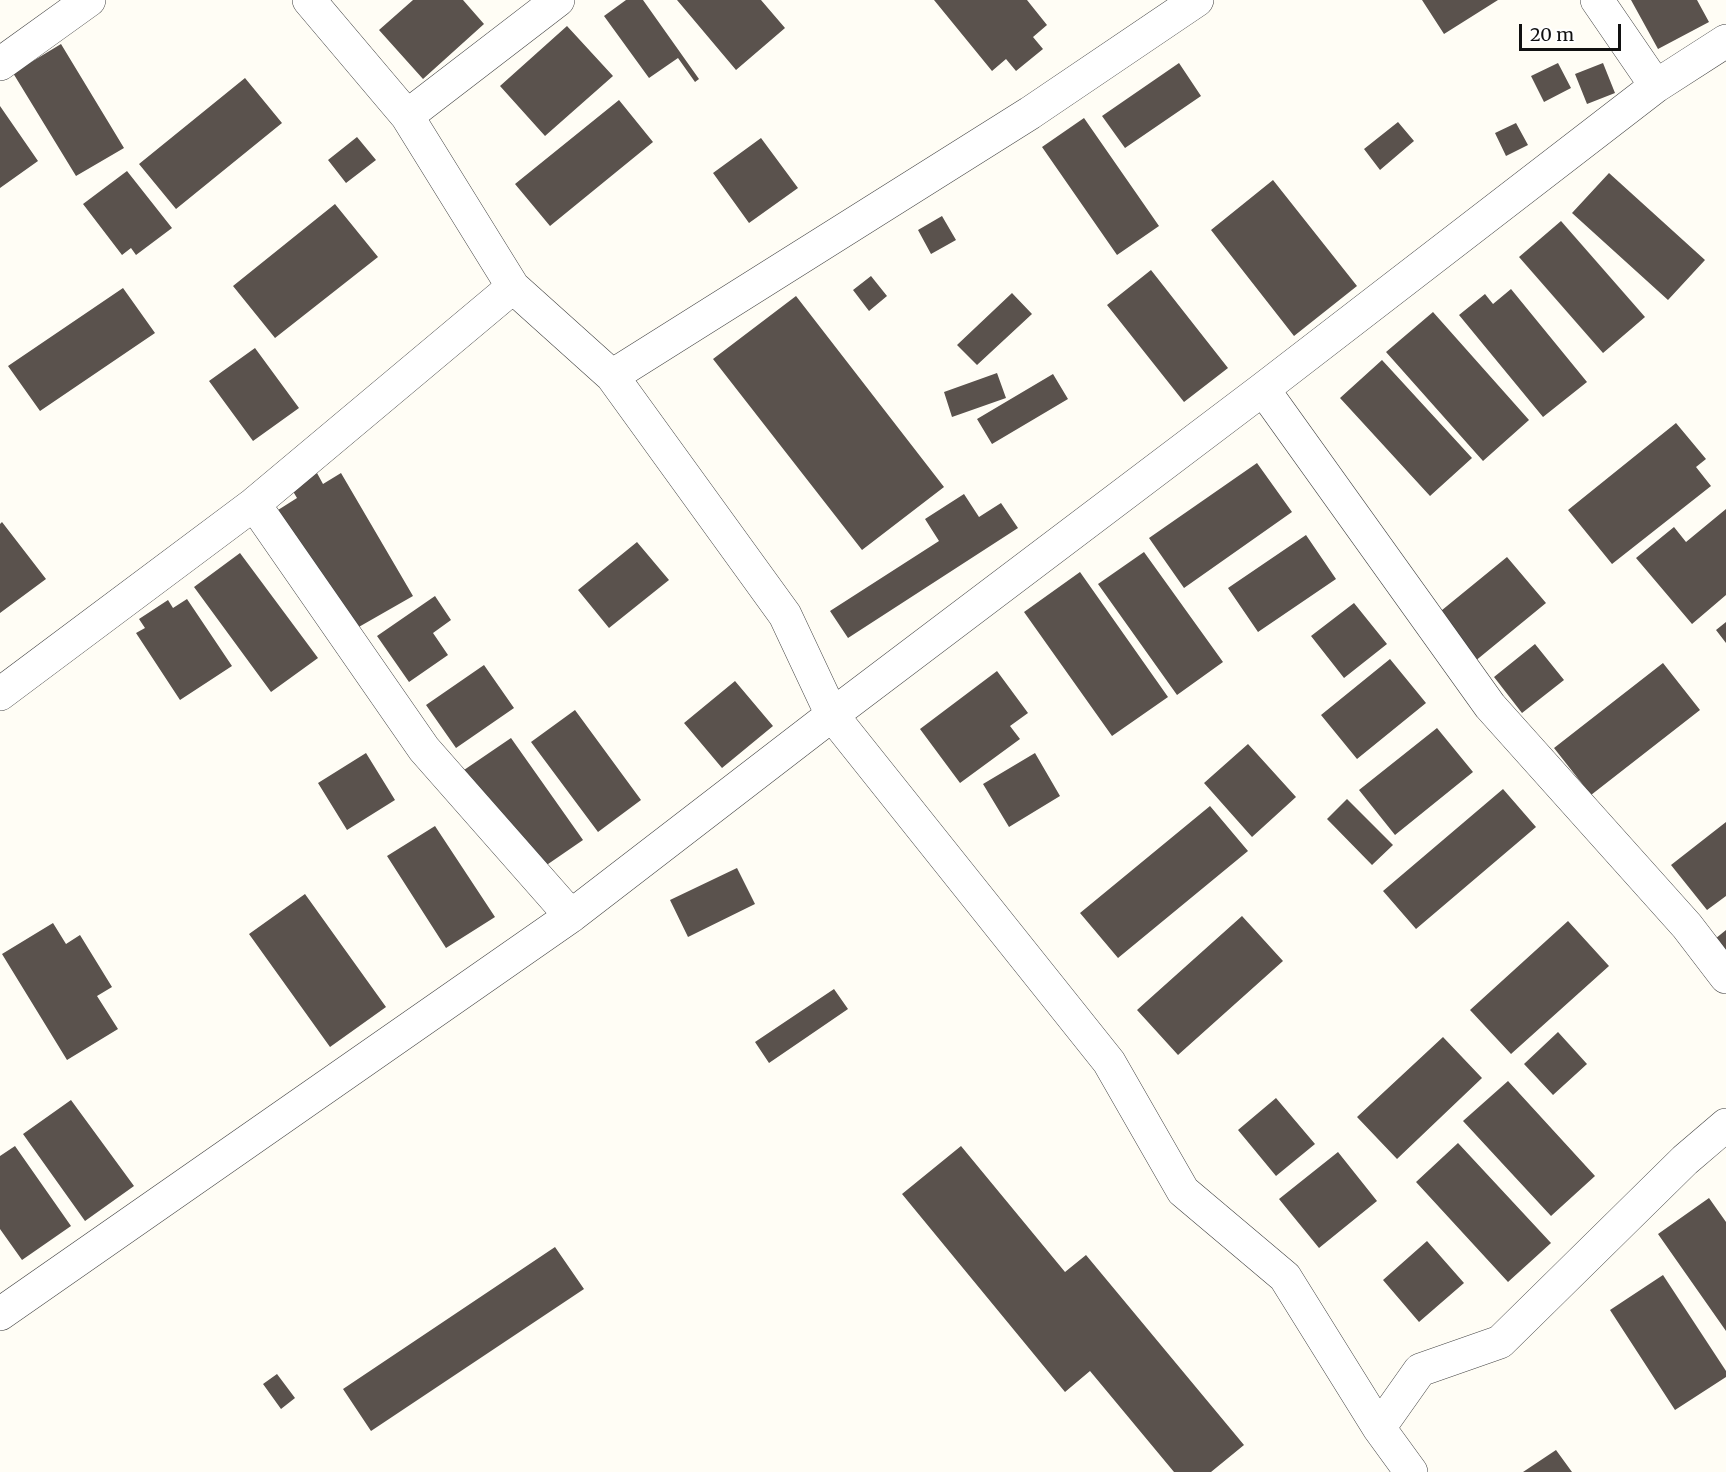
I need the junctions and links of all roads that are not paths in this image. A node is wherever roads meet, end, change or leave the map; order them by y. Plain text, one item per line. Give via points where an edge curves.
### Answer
1 (89, 0) edge
2 (309, 0) edge
3 (558, 0) edge
4 (1197, 0) edge
5 (1597, 0) edge
6 (1726, 41) edge
7 (0, 64) edge
8 (1656, 86) junction
9 (407, 116) junction
10 (513, 287) junction
11 (612, 376) junction
12 (1263, 389) junction
13 (254, 504) junction
14 (0, 694) edge
15 (832, 715) junction
16 (571, 916) junction
17 (1726, 977) edge
18 (1726, 1125) edge
19 (0, 1314) edge
20 (1379, 1428) junction
21 (1411, 1472) edge

1 - 7 street
2 - 9 street
3 - 9 street
4 - 11 street via 1030,113
5 - 8 street
6 - 8 street
8 - 12 street
9 - 10 street
10 - 11 street
10 - 13 street
11 - 15 street via 785,615
12 - 15 street
12 - 17 street via 1490,706 1687,926
13 - 14 street
13 - 16 street via 424,749
15 - 16 street
15 - 20 street via 1109,1062 1183,1191 1285,1277
16 - 19 street
18 - 20 street via 1685,1160 1500,1342 1420,1370
20 - 21 street

